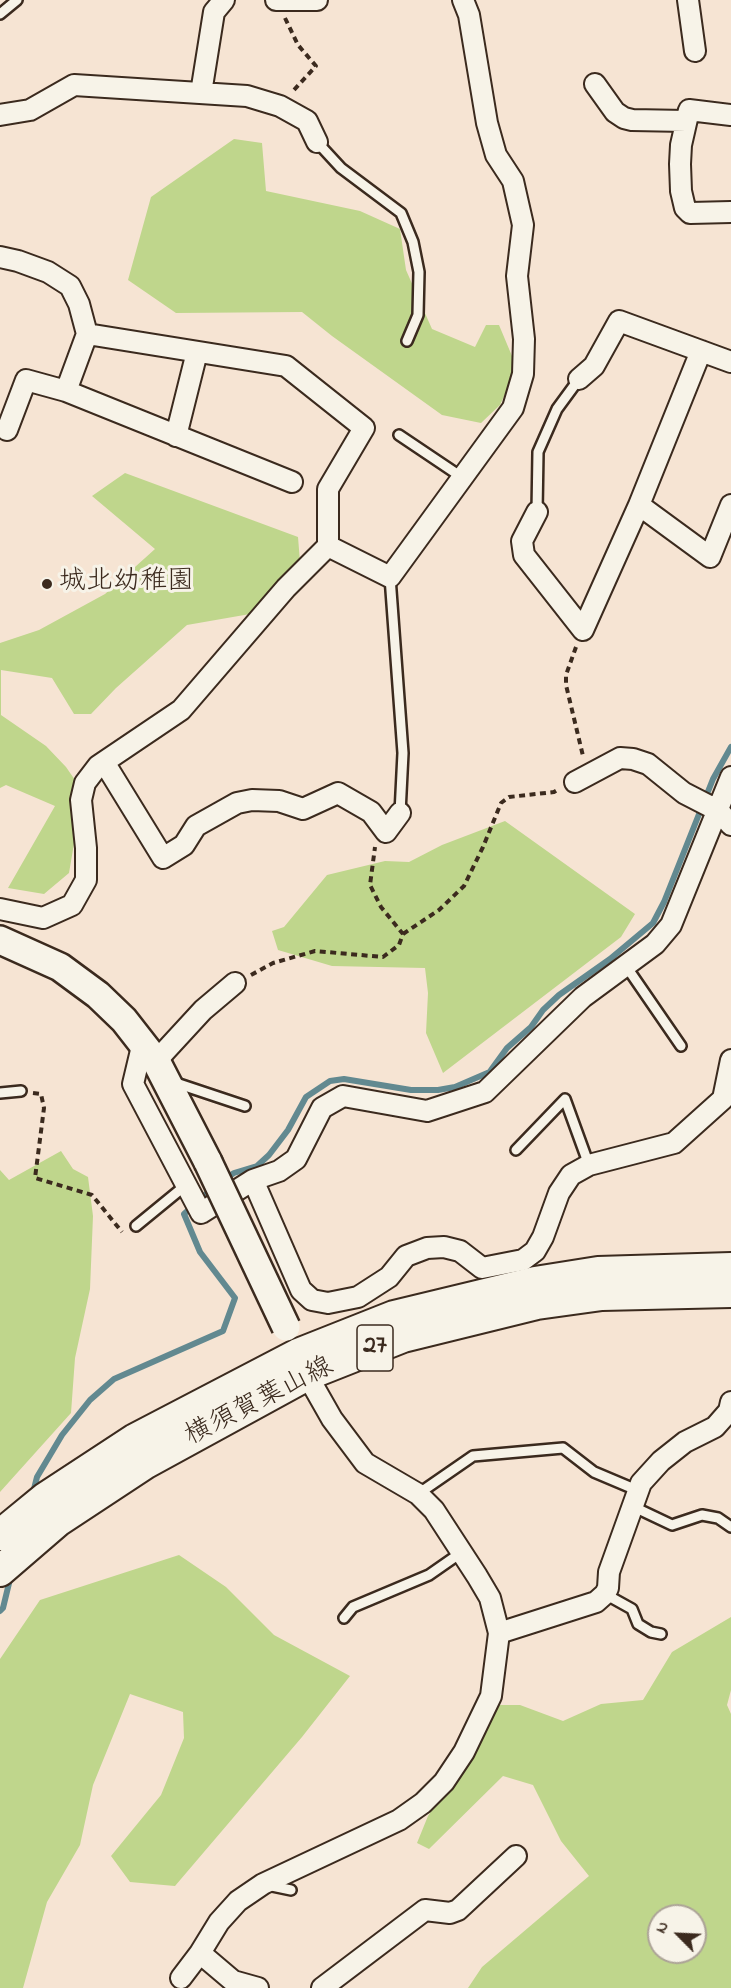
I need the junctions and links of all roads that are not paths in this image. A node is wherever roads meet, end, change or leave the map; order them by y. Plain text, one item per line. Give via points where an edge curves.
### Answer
1 (17, 0) edge
2 (224, 0) edge
3 (277, 0) edge
4 (318, 0) edge
5 (463, 0) edge
6 (688, 0) edge
7 (0, 14) edge
8 (695, 51) dead end
9 (595, 84) dead end
10 (201, 93) junction
11 (0, 115) edge
12 (731, 115) edge
13 (686, 121) junction
14 (317, 142) joint
15 (731, 212) edge
16 (0, 257) edge
17 (87, 334) junction
18 (407, 341) dead end
19 (701, 351) junction
20 (197, 352) junction
21 (731, 362) edge
22 (579, 379) joint
23 (66, 391) junction
24 (7, 430) dead end
25 (399, 435) dead end
26 (177, 436) junction
27 (463, 478) junction
28 (292, 482) dead end
29 (639, 505) junction
30 (731, 505) edge
31 (537, 512) joint
32 (328, 546) junction
33 (390, 577) junction
34 (104, 762) junction
35 (731, 777) edge
36 (582, 778) road end
37 (400, 813) joint
38 (725, 818) edge
39 (0, 909) edge
40 (0, 940) edge
41 (626, 966) junction
42 (235, 983) road end
43 (681, 1046) dead end
44 (731, 1060) edge
45 (155, 1062) junction
46 (21, 1091) road end
47 (0, 1093) edge
48 (727, 1103) edge
49 (245, 1106) dead end
50 (516, 1150) dead end
51 (589, 1165) junction
52 (253, 1180) junction
53 (186, 1185) junction
54 (136, 1226) road end
55 (731, 1268) edge
56 (731, 1292) edge
57 (297, 1352) junction
58 (731, 1402) edge
59 (418, 1494) junction
60 (637, 1499) junction
61 (731, 1527) edge
62 (0, 1535) edge
63 (462, 1552) junction
64 (0, 1571) edge
65 (605, 1594) junction
66 (344, 1618) dead end
67 (499, 1633) junction
68 (661, 1634) dead end
69 (516, 1857) dead end
70 (263, 1884) junction
71 (291, 1890) dead end
72 (200, 1953) junction
73 (181, 1978) dead end
74 (258, 1988) edge
75 (322, 1988) edge

1 - 7 lane
2 - 10 street via 214,12
3 - 4 street
5 - 27 street via 469,15 487,123 496,155 513,182 523,225 517,276 524,339 523,374 513,408
6 - 8 street
9 - 13 street via 624,118
10 - 11 street via 74,85 30,110
10 - 14 street via 247,96 280,106 307,121
12 - 13 street via 689,110
13 - 15 street via 680,164 685,208 690,213
14 - 18 lane via 341,168 401,213 413,242 419,272 418,315
16 - 17 street via 48,272 70,286
17 - 20 street
17 - 23 street
19 - 21 street
19 - 22 street via 619,321 594,366
19 - 29 street
20 - 26 street
20 - 32 street via 286,366 364,428 328,489
22 - 31 lane via 557,409 538,452
23 - 24 street via 26,380
23 - 26 street
25 - 27 lane
26 - 28 street
27 - 33 street
29 - 30 street via 710,556
29 - 31 street via 583,630 524,555 522,541
32 - 33 street
32 - 34 street via 286,588 181,710
33 - 37 lane via 403,753
34 - 37 street via 163,858 184,845 196,826 237,803 252,800 279,801 303,809 338,793 371,812 386,832
34 - 39 street via 85,783 81,800 86,880 72,905 43,918
35 - 38 street
36 - 38 street via 620,758 633,759 648,764 684,793
38 - 41 street via 671,925 655,944
40 - 45 street via 60,967 98,995 124,1020
41 - 43 lane
41 - 52 street via 583,997 485,1092 427,1111 343,1096 322,1108 296,1159 279,1172
42 - 45 street via 203,1010
44 - 48 street
45 - 49 lane via 177,1082
45 - 53 street via 133,1084
45 - 57 street, bridge via 208,1162
46 - 47 lane
48 - 51 street via 674,1143
50 - 51 lane via 565,1099
51 - 52 street via 571,1175 559,1193 543,1237 535,1251 523,1260 482,1268 460,1251 427,1248 406,1257 389,1277 358,1296 328,1303 312,1300 302,1290
52 - 53 street via 201,1213
53 - 54 lane
55 - 57 main road, 横須賀葉山線 / 27 via 598,1272 535,1282 394,1316
56 - 57 main road, 横須賀葉山線 / 27 via 602,1295 537,1304 403,1337
57 - 59 street via 332,1419 365,1463
57 - 62 main road, 横須賀葉山線 / 27 via 135,1439 45,1497
57 - 64 main road, 横須賀葉山線 / 27 via 146,1463 58,1521
58 - 60 street via 729,1411 715,1427 685,1442 660,1461 641,1483
59 - 60 lane via 473,1456 563,1448
59 - 63 street via 434,1510
60 - 61 lane via 672,1524 702,1515 718,1518
60 - 65 street via 609,1572
63 - 66 lane via 429,1575 353,1607
63 - 67 street via 489,1598
65 - 67 street via 596,1602
65 - 68 lane via 632,1609 638,1624
67 - 70 street via 491,1696 464,1752 444,1782 399,1820
69 - 75 street via 458,1910 425,1910
70 - 71 lane
70 - 72 street via 238,1901
72 - 73 street
72 - 74 street via 233,1982

